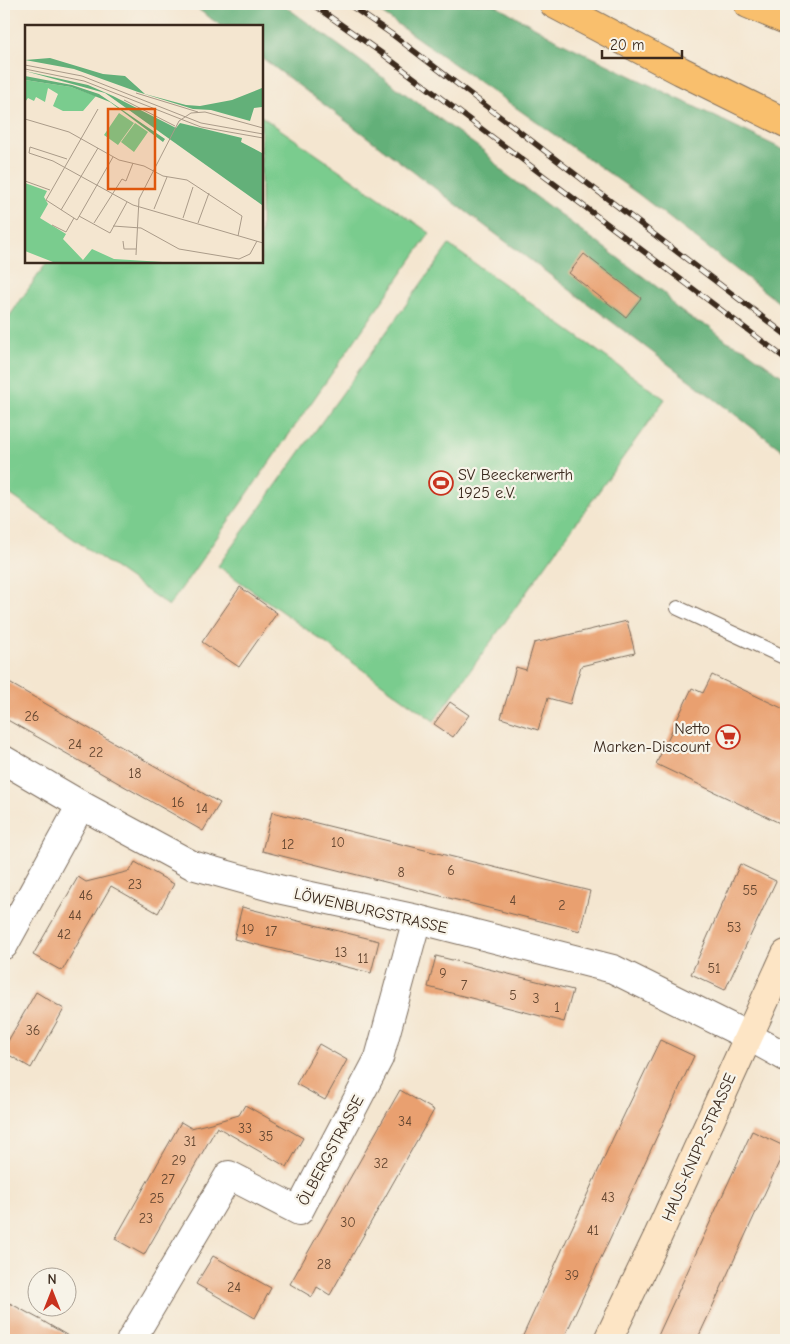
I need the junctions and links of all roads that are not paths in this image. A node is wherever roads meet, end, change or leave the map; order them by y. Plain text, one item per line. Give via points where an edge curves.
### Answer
1 (554, 4) edge
2 (748, 4) edge
3 (786, 20) edge
4 (786, 123) edge
5 (678, 608) dead end
6 (786, 658) edge
7 (4, 760) edge
8 (81, 805) junction
9 (417, 919) junction
10 (4, 945) edge
11 (786, 954) edge
12 (748, 1036) junction
13 (786, 1057) edge
14 (131, 1340) edge
15 (608, 1340) edge

1 - 4 highway via 681,72
2 - 3 highway
5 - 6 lane
7 - 8 street, LÖWENBURGSTRASSE
8 - 9 street, LÖWENBURGSTRASSE via 192,865 278,889
8 - 10 street
9 - 12 street, LÖWENBURGSTRASSE via 613,969
9 - 14 street, ÖLBERGSTRASSE via 378,1058 299,1211 229,1175
11 - 12 street, HAUS-KNIPP-STRASSE
12 - 13 street, LÖWENBURGSTRASSE
12 - 15 street, HAUS-KNIPP-STRASSE

